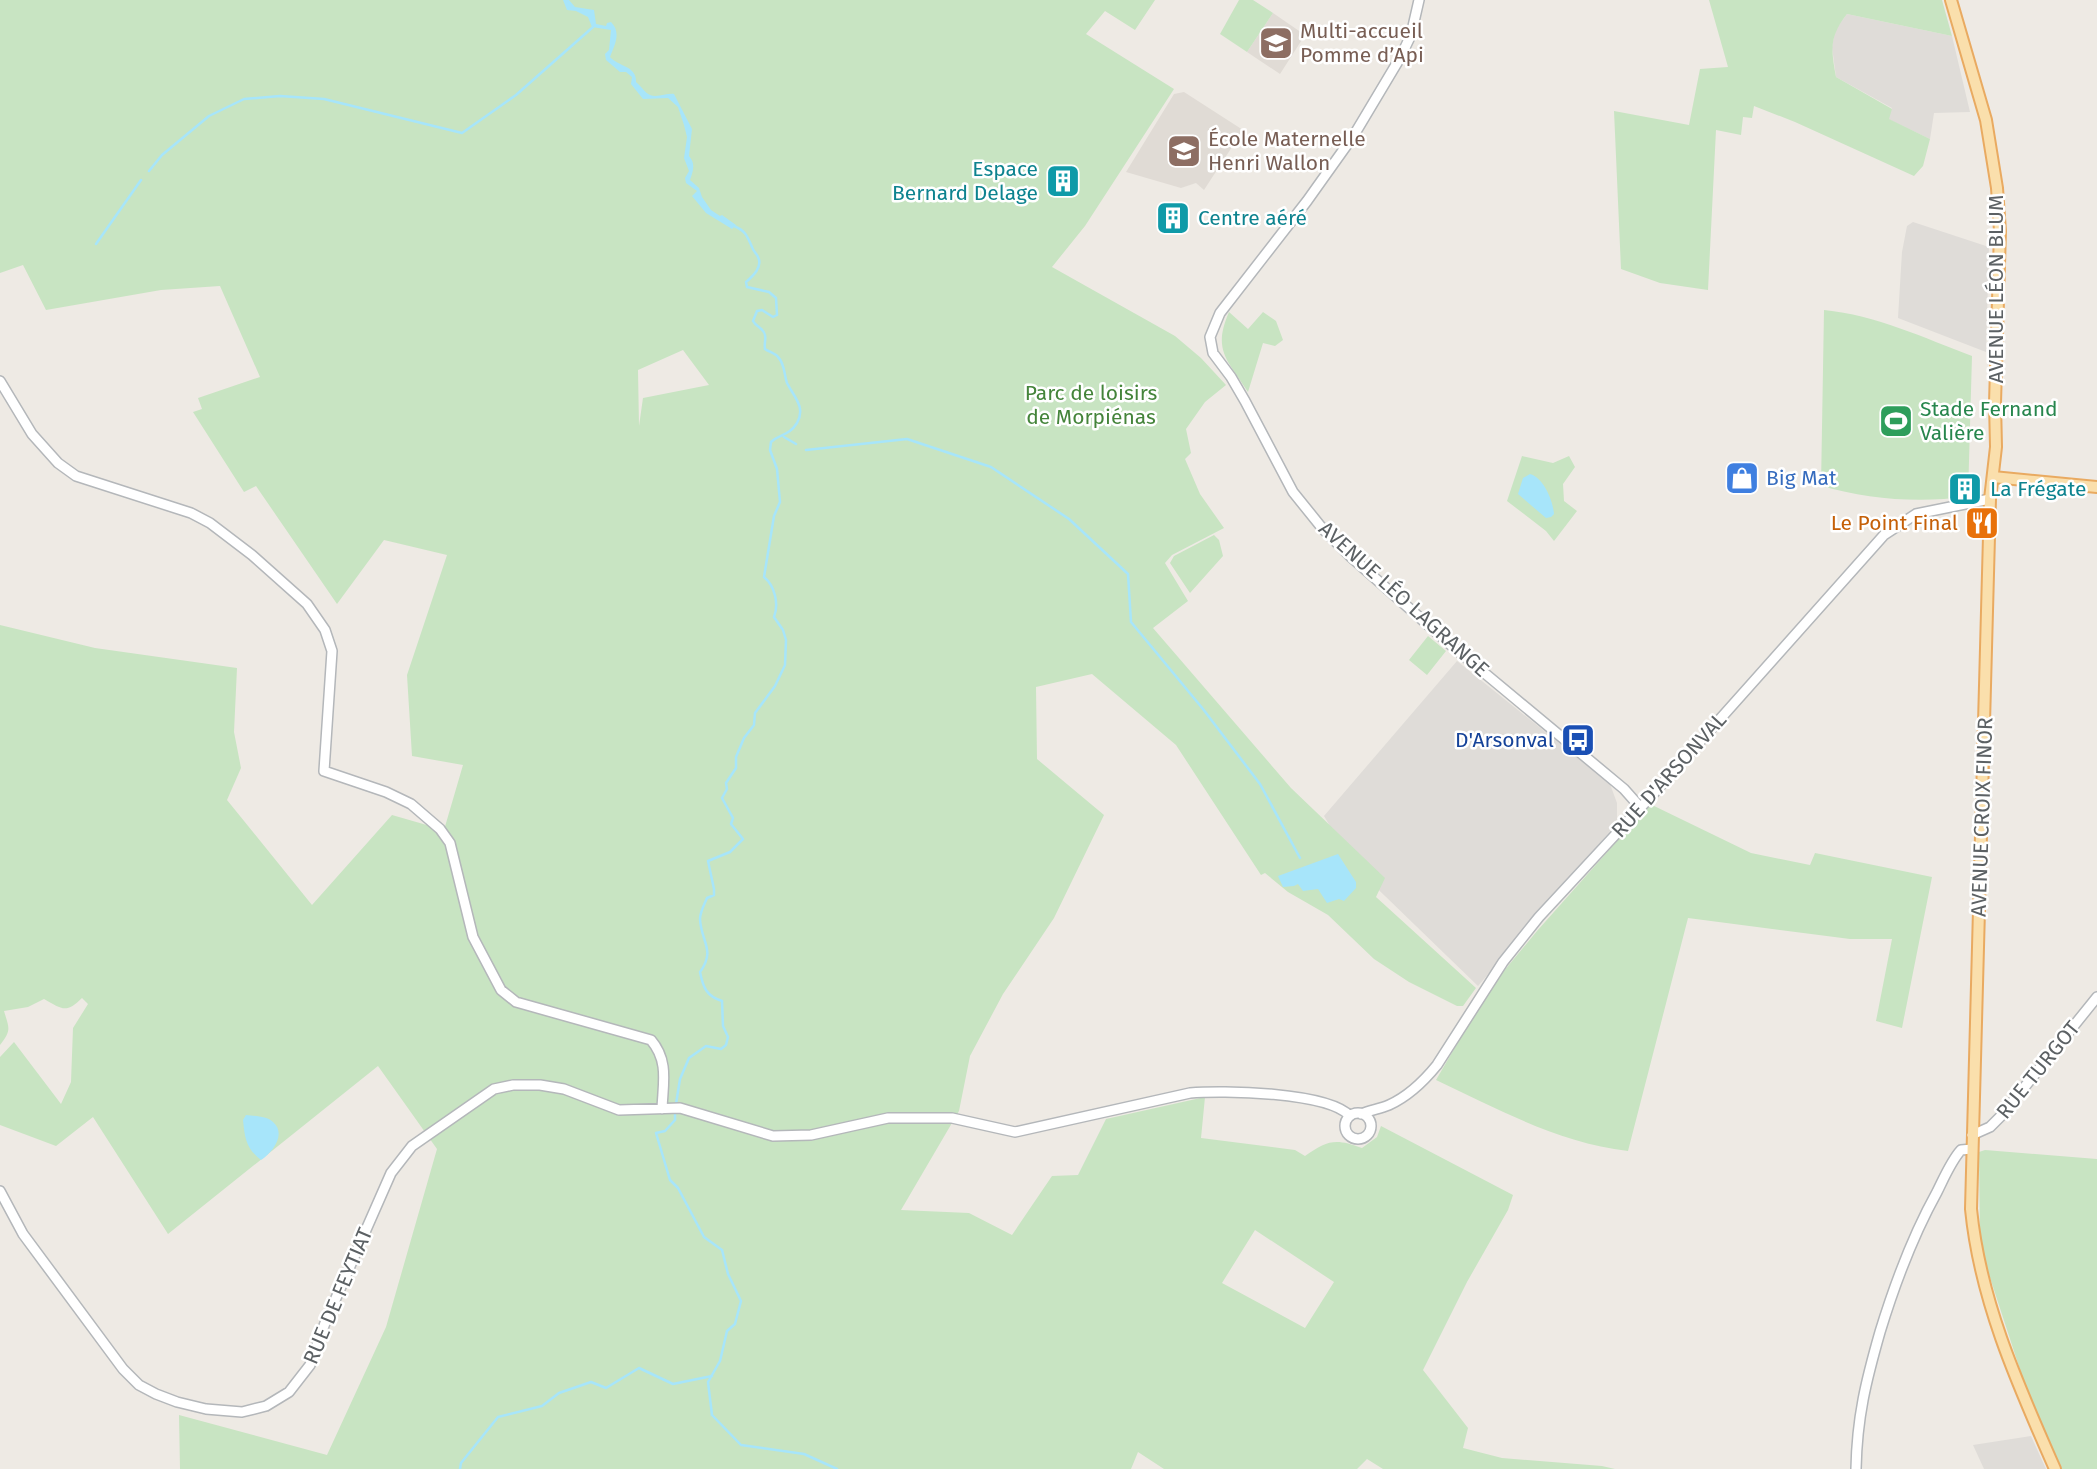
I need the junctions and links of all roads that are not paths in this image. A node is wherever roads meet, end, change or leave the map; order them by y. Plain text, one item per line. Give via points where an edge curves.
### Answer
1 (1419, 0) edge
2 (1951, 0) edge
3 (0, 381) edge
4 (1993, 477) junction
5 (2097, 487) edge
6 (1990, 499) junction
7 (1640, 807) junction
8 (2097, 997) edge
9 (1388, 1106) junction
10 (665, 1108) junction
11 (1361, 1114) junction
12 (1350, 1116) junction
13 (1370, 1128) junction
14 (1972, 1135) junction
15 (1972, 1149) junction
16 (0, 1191) edge
17 (1856, 1469) edge
18 (2056, 1469) edge

1 - 7 street, AVENUE LÉO LAGRANGE via 1400,58 1354,135 1220,313 1210,337 1213,353 1245,401 1293,492 1322,528
2 - 4 main road, AVENUE LÉON BLUM via 1986,120 1997,188 2000,231
3 - 10 street via 32,434 58,463 76,476 210,523 307,604 325,630 332,651 324,771 411,804 440,829 450,844 472,937 501,990 516,1002 651,1040 663,1063
4 - 5 main road
4 - 6 main road, AVENUE LÉON BLUM
6 - 7 street, RUE D'ARSONVAL via 1916,514 1884,535
6 - 14 main road, AVENUE CROIX FINOR
7 - 9 street, RUE D'ARSONVAL via 1503,962 1437,1065
8 - 14 street, RUE TURGOT via 2002,1115
9 - 11 street, RUE D'ARSONVAL
9 - 13 street, RUE D'ARSONVAL
10 - 12 street, RUE DE FEYTIAT via 680,1108 773,1136 811,1135 888,1118 952,1118 1015,1132 1205,1092 1311,1100 1333,1105
10 - 16 street, RUE DE FEYTIAT via 620,1110 564,1089 513,1086 494,1089 412,1146 391,1174 310,1365 289,1392 266,1406 242,1412 177,1402 132,1379 23,1234
11 - 12 street
11 - 13 street
12 - 13 street via 1345,1129 1353,1138 1364,1137
14 - 15 main road, AVENUE CROIX FINOR
15 - 17 street via 1961,1150 1955,1159 1895,1280 1864,1388
15 - 18 main road, AVENUE CROIX FINOR via 1970,1209 1980,1274 1999,1334

